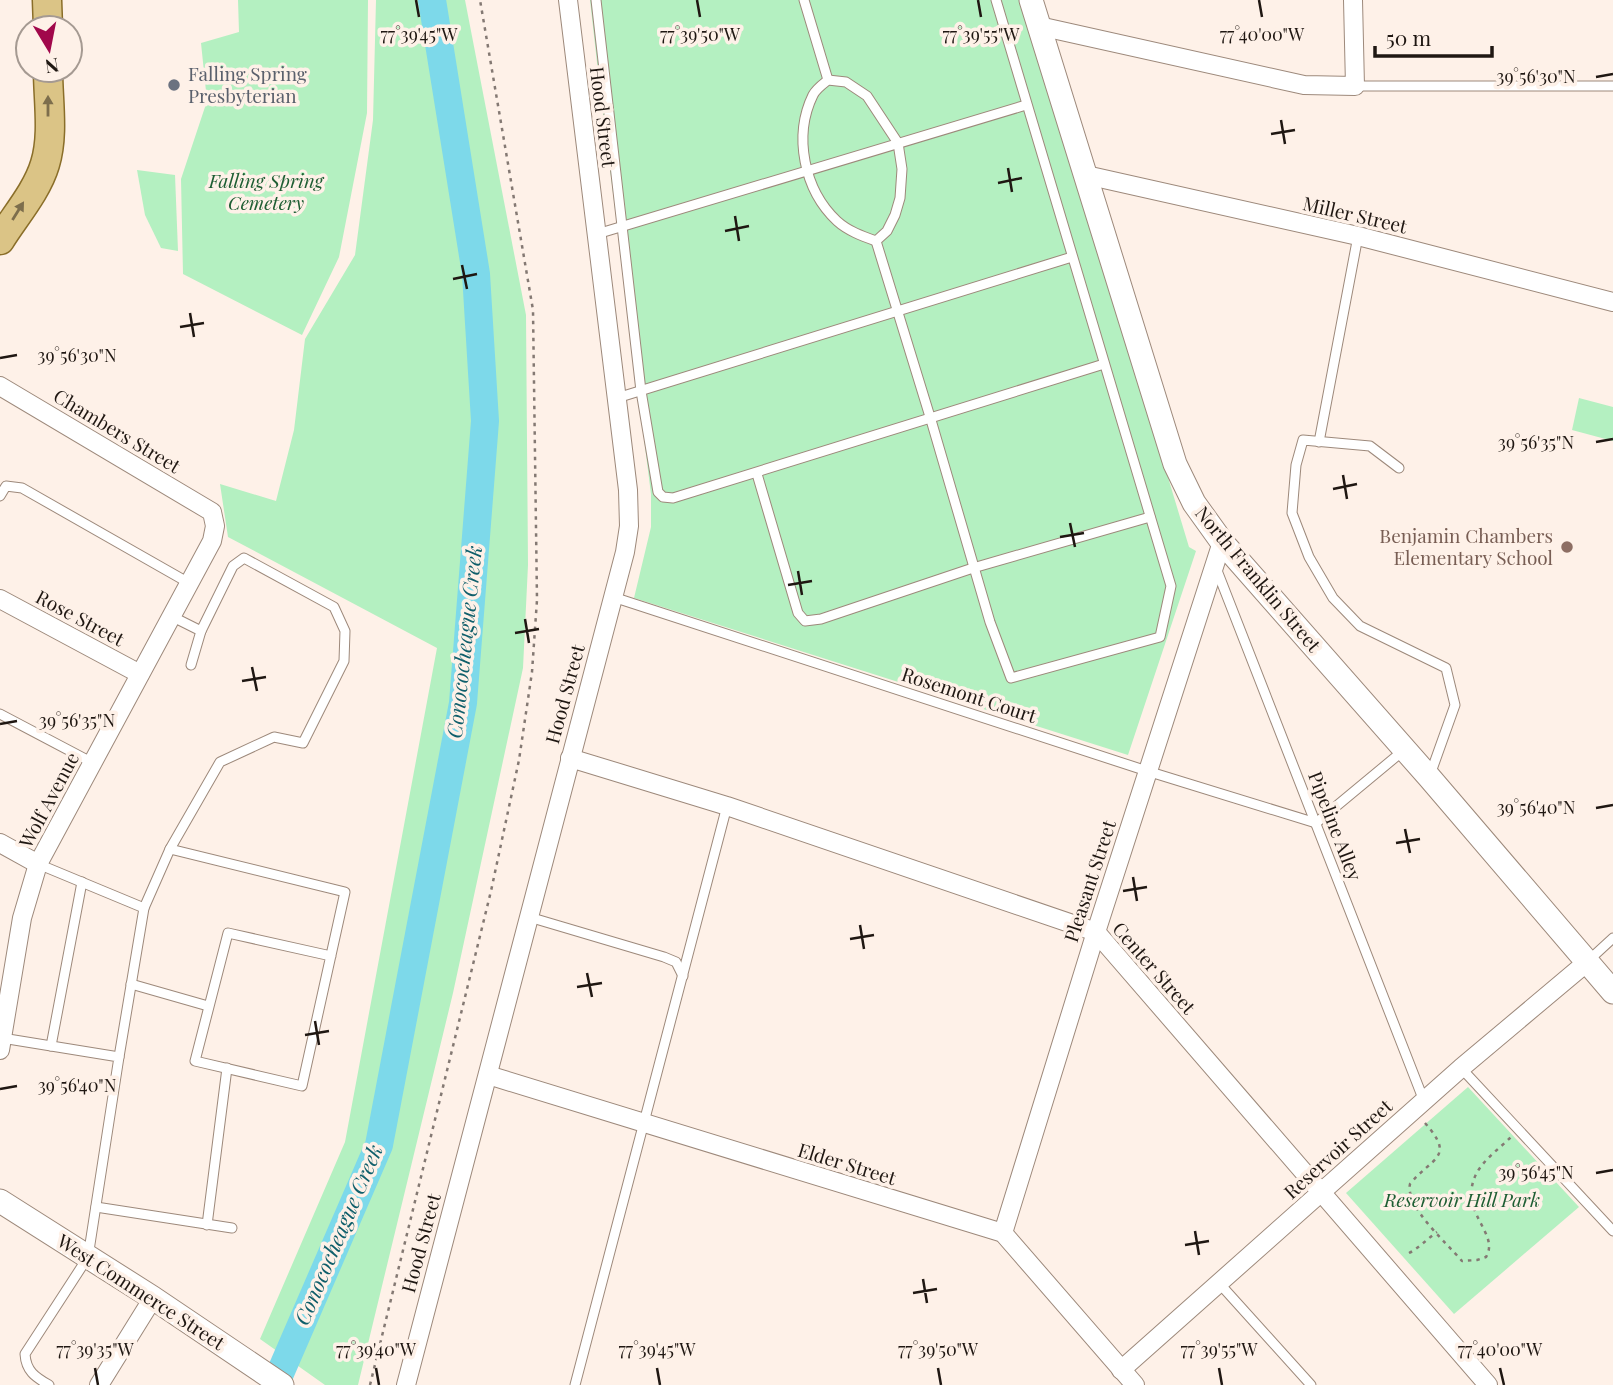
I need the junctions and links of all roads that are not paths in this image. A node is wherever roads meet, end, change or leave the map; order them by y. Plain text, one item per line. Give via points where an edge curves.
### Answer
1 (568, 0) edge
2 (596, 0) edge
3 (804, 0) edge
4 (996, 0) edge
5 (1031, 0) edge
6 (1353, 0) edge
7 (1039, 26) junction
8 (828, 80) junction
9 (48, 84) edge
10 (1355, 86) junction
11 (1613, 86) edge
12 (1026, 105) junction
13 (898, 143) junction
14 (806, 171) junction
15 (1086, 175) junction
16 (623, 226) junction
17 (597, 234) junction
18 (1358, 236) junction
19 (0, 240) edge
20 (876, 241) junction
21 (1072, 257) junction
22 (1613, 302) edge
23 (898, 312) junction
24 (1104, 364) junction
25 (0, 386) edge
26 (641, 391) junction
27 (617, 398) junction
28 (931, 420) junction
29 (1320, 442) junction
30 (1399, 468) dead end
31 (757, 474) junction
32 (0, 496) edge
33 (212, 512) joint
34 (1150, 517) junction
35 (1218, 553) junction
36 (973, 568) junction
37 (189, 583) junction
38 (612, 597) junction
39 (0, 599) edge
40 (171, 616) junction
41 (201, 631) junction
42 (191, 665) dead end
43 (140, 674) junction
44 (0, 714) edge
45 (1404, 750) junction
46 (570, 758) junction
47 (93, 764) junction
48 (1147, 771) junction
49 (1429, 777) junction
50 (727, 806) junction
51 (1316, 823) junction
52 (0, 843) edge
53 (170, 849) junction
54 (38, 864) junction
55 (82, 882) junction
56 (144, 908) junction
57 (528, 917) junction
58 (1096, 932) junction
59 (1613, 939) edge
60 (331, 956) junction
61 (1586, 963) junction
62 (683, 976) junction
63 (6, 980) edge
64 (131, 984) junction
65 (1613, 992) edge
66 (208, 1006) junction
67 (1, 1044) edge
68 (51, 1046) junction
69 (119, 1056) junction
70 (227, 1068) junction
71 (1461, 1068) junction
72 (488, 1075) junction
73 (1424, 1101) junction
74 (645, 1124) junction
75 (1321, 1193) junction
76 (0, 1201) edge
77 (96, 1208) junction
78 (208, 1225) junction
79 (232, 1228) dead end
80 (1613, 1231) edge
81 (1003, 1233) junction
82 (88, 1257) junction
83 (1219, 1283) junction
84 (153, 1298) junction
85 (1121, 1370) junction
86 (49, 1385) edge
87 (99, 1385) edge
88 (282, 1385) edge
89 (406, 1385) edge
90 (575, 1385) edge
91 (1135, 1385) edge
92 (1311, 1385) edge
93 (1488, 1385) edge

1 - 17 street, Hood Street
2 - 16 lane
3 - 8 lane
4 - 12 lane
5 - 7 street, North Franklin Street
6 - 10 street
7 - 10 street via 1304,85
7 - 15 street, North Franklin Street
8 - 13 lane via 846,82 866,96
8 - 14 lane via 813,93 804,122
19 -> 9 main road via 42,172 49,141
10 - 11 lane
12 - 13 lane
12 - 21 lane
13 - 14 lane
13 - 20 lane via 900,198 887,231
14 - 16 lane
14 - 20 lane via 821,202 838,222
15 - 18 street, Miller Street
15 - 35 street, North Franklin Street via 1175,464
16 - 17 lane
16 - 26 lane
17 - 27 street, Hood Street
18 - 22 street, Miller Street
18 - 29 lane
20 - 23 lane
21 - 23 lane
21 - 24 lane
23 - 26 lane
23 - 28 lane
24 - 28 lane
24 - 34 lane
25 - 33 street, Chambers Street
26 - 27 lane
26 - 31 lane via 658,492 663,497
27 - 38 street, Hood Street via 629,526
28 - 31 lane
28 - 36 lane
29 - 30 lane via 1370,446
29 - 49 lane via 1303,440 1296,465 1292,513 1309,557 1333,598 1360,626 1446,668 1455,705
31 - 36 lane via 798,613 805,621
32 - 37 lane via 6,486 22,488
33 - 37 street, Wolf Avenue via 212,541
34 - 36 lane
34 - 36 lane via 1171,586 1160,637 1011,678
35 - 45 street, North Franklin Street
35 - 48 street, Pleasant Street
35 - 51 lane, Pipeline Alley
37 - 40 street, Wolf Avenue
38 - 46 street, Hood Street
38 - 48 lane, Rosemont Court
39 - 43 street, Rose Street
40 - 41 lane
40 - 43 street, Wolf Avenue
41 - 42 lane
41 - 53 lane via 233,566 244,558 334,607 345,631 344,661 303,743 274,737 220,762
43 - 47 street, Wolf Avenue
44 - 47 lane
45 - 49 street, North Franklin Street
45 - 51 lane
46 - 50 street, Center Street
46 - 57 street, Hood Street
47 - 54 street, Wolf Avenue
48 - 51 lane, Rosemont Court
48 - 58 street, Pleasant Street
49 - 61 street, North Franklin Street
50 - 58 street, Center Street
50 - 62 lane
51 - 73 lane, Pipeline Alley
52 - 54 street
53 - 56 lane
53 - 60 lane via 345,892
54 - 55 lane
54 - 63 street, Wolf Avenue
55 - 56 lane
55 - 68 lane
56 - 64 lane
57 - 62 lane via 664,957 676,962
57 - 72 street, Hood Street
58 - 75 street, Center Street
58 - 81 street, Pleasant Street
59 - 61 lane
60 - 66 lane via 228,933
60 - 70 lane via 302,1086
61 - 65 street, North Franklin Street
61 - 71 street, Reservoir Street
62 - 74 lane
63 - 67 street, Wolf Avenue
64 - 66 lane
64 - 69 lane
66 - 70 lane via 195,1061
67 - 68 lane
68 - 69 lane
69 - 77 lane
70 - 78 lane
71 - 73 street, Reservoir Street
71 - 80 lane
72 - 74 street, Elder Street
72 - 89 street, Hood Street
73 - 75 street, Reservoir Street
74 - 81 street, Elder Street
74 - 90 lane
75 - 83 street, Reservoir Street
75 - 93 street, Center Street
76 - 82 street, West Commerce Street
77 - 78 lane
77 - 82 lane
78 - 79 lane
81 - 85 street
82 - 84 street, West Commerce Street
82 - 86 lane via 24,1354 29,1371
83 - 85 street, Reservoir Street
83 - 92 lane
84 - 87 street
84 - 88 street, West Commerce Street
85 - 91 street

